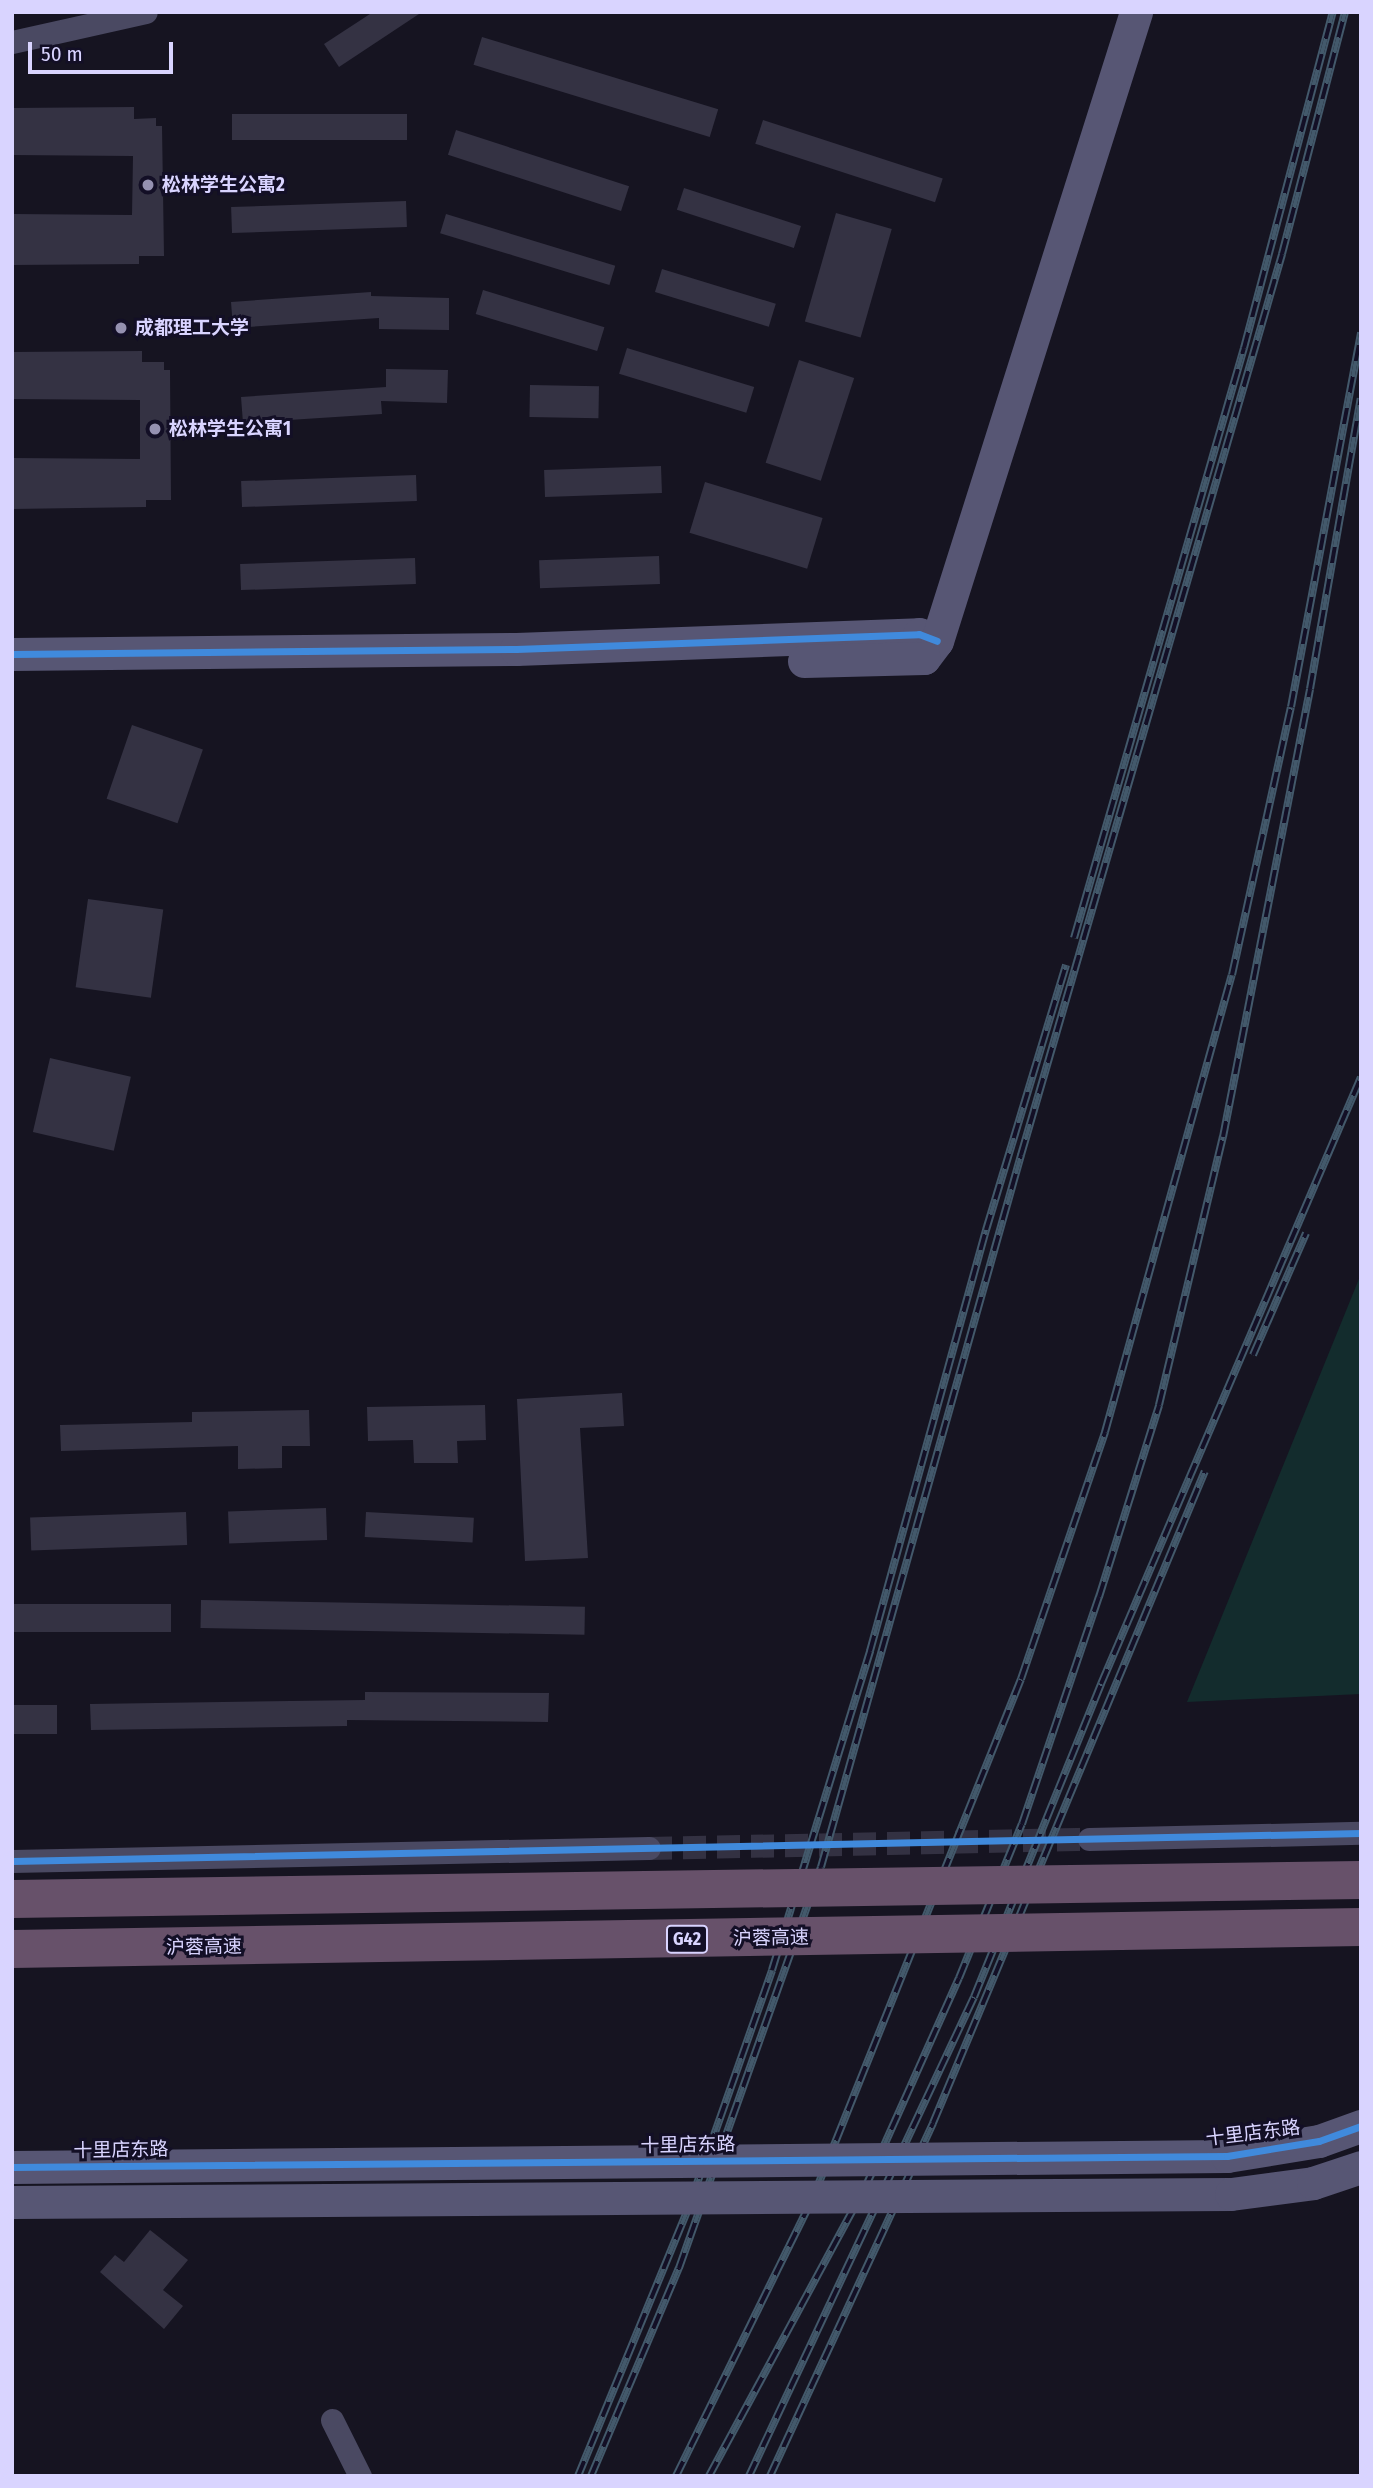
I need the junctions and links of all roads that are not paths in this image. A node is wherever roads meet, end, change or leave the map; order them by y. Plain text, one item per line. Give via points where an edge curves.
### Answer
1 (146, 12) edge
2 (1115, 12) edge
3 (1136, 12) edge
4 (12, 42) edge
5 (927, 645) junction
6 (12, 654) edge
7 (12, 677) edge
8 (1361, 1833) edge
9 (1089, 1839) tunnel mouth
10 (649, 1847) tunnel mouth
11 (12, 1861) edge
12 (1361, 1880) edge
13 (12, 1899) edge
14 (1361, 1927) edge
15 (12, 1950) edge
16 (1361, 2126) edge
17 (12, 2167) edge
18 (1361, 2167) edge
19 (12, 2202) edge
20 (332, 2420) dead end
21 (360, 2476) edge

1 - 4 street
2 - 5 street
3 - 5 street
5 - 6 street
5 - 7 street
8 - 9 street
10 - 11 street
12 - 13 highway, bridge
14 - 15 highway, 沪蓉高速 / G42, bridge
16 - 17 street, 十里店东路, bridge via 1319,2140 1227,2156
18 - 19 street, bridge via 1313,2183 1231,2194
20 - 21 street

